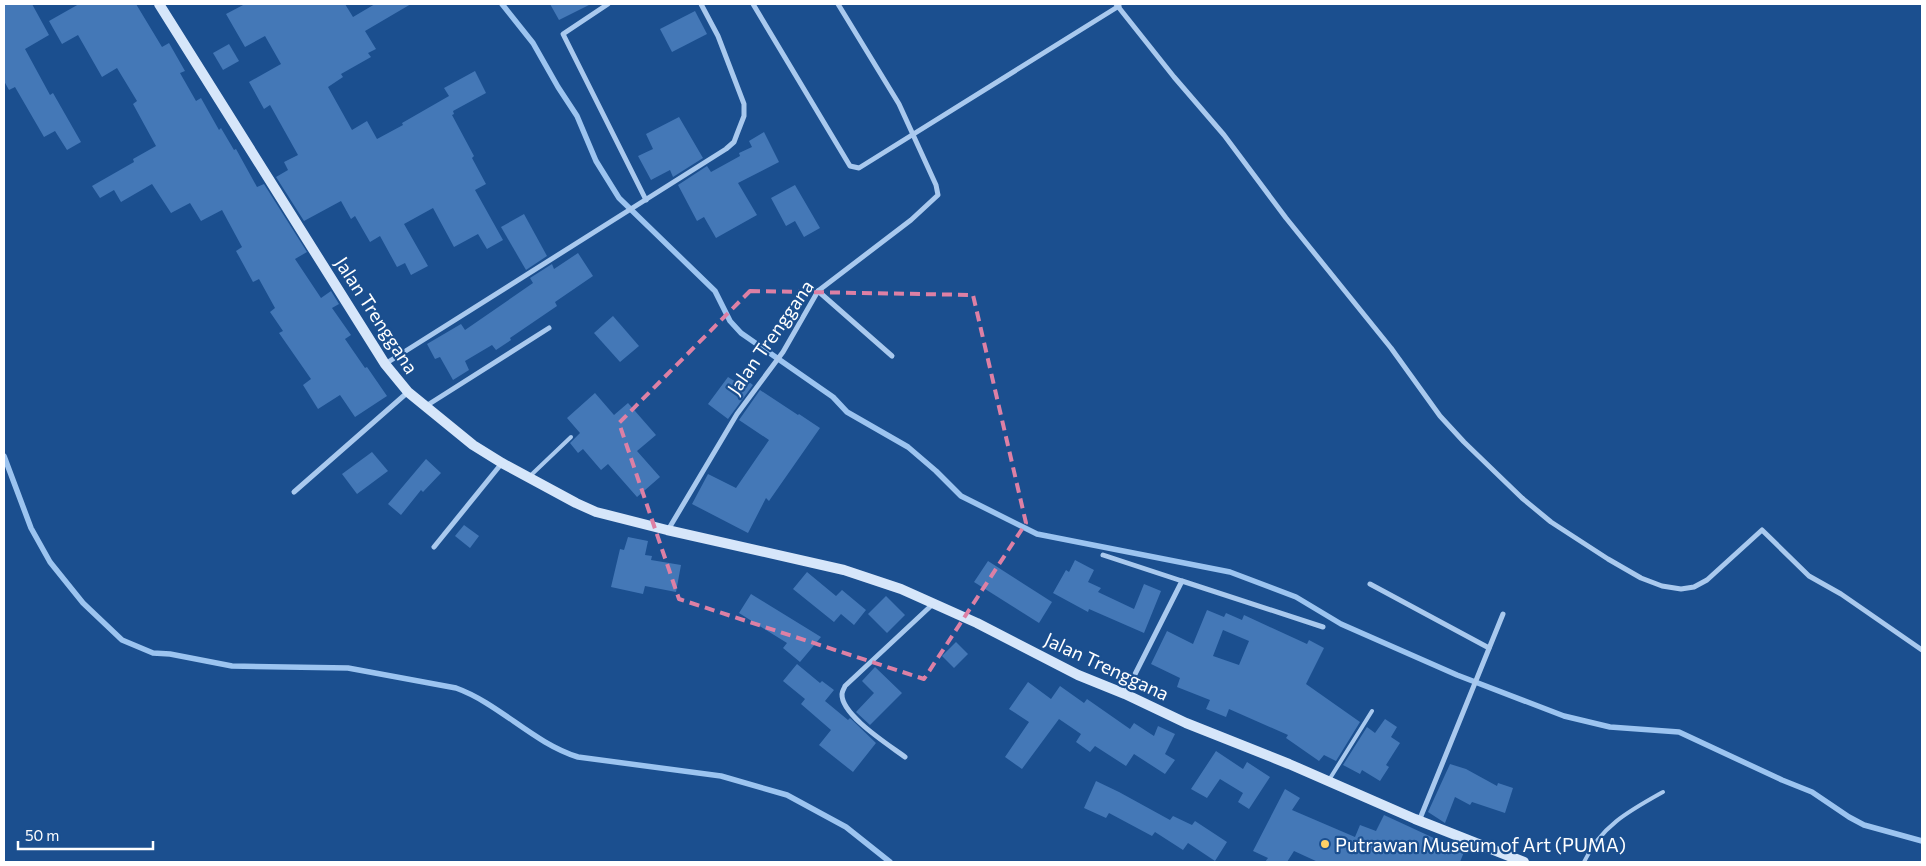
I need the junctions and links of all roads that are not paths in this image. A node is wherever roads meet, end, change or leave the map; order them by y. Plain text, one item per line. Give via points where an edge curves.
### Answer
1 (159, 4) edge
2 (608, 4) edge
3 (701, 4) edge
4 (753, 4) edge
5 (838, 4) edge
6 (1118, 5) edge
7 (913, 134) junction
8 (646, 200) junction
9 (818, 291) junction
10 (549, 328) dead end
11 (892, 356) dead end
12 (385, 364) junction
13 (408, 392) junction
14 (425, 406) junction
15 (571, 438) dead end
16 (502, 463) junction
17 (528, 478) junction
18 (294, 492) dead end
19 (667, 530) junction
20 (434, 547) dead end
21 (1103, 555) dead end
22 (1182, 581) junction
23 (1370, 584) dead end
24 (934, 602) junction
25 (1503, 614) dead end
26 (1323, 627) dead end
27 (1489, 648) junction
28 (1922, 650) edge
29 (1125, 694) junction
30 (1372, 711) dead end
31 (905, 757) dead end
32 (1328, 782) junction
33 (1663, 792) dead end
34 (1419, 821) junction
35 (1524, 862) edge
36 (1584, 862) edge

1 - 12 main road, Jalan Trenggana
2 - 8 street via 563,34
3 - 8 street via 718,36 744,104 744,116 734,142 726,150
4 - 7 street via 850,166 859,168
5 - 7 street
6 - 7 street
6 - 28 street via 1391,348 1440,416 1522,498 1551,522 1641,578 1681,589 1707,580 1762,530 1809,576 1842,594
7 - 9 street, Jalan Trenggana via 938,195 911,220
8 - 12 street
9 - 11 street
9 - 19 street, Jalan Trenggana via 783,352 737,414
10 - 14 street
12 - 13 main road, Jalan Trenggana
13 - 14 main road, Jalan Trenggana
13 - 18 street
14 - 16 main road, Jalan Trenggana via 473,445
15 - 17 lane
16 - 17 main road, Jalan Trenggana
16 - 20 street
17 - 19 main road, Jalan Trenggana via 596,512
19 - 24 main road, Jalan Trenggana via 844,570
21 - 22 street
22 - 26 street
22 - 29 street
23 - 27 street
24 - 29 main road, Jalan Trenggana via 1078,675
24 - 31 street via 844,686 842,694 852,716
25 - 27 street
27 - 34 street
29 - 32 main road, Jalan Trenggana
30 - 32 lane
32 - 34 main road, Jalan Trenggana
33 - 36 lane via 1606,829
34 - 35 main road, Jalan Trenggana

